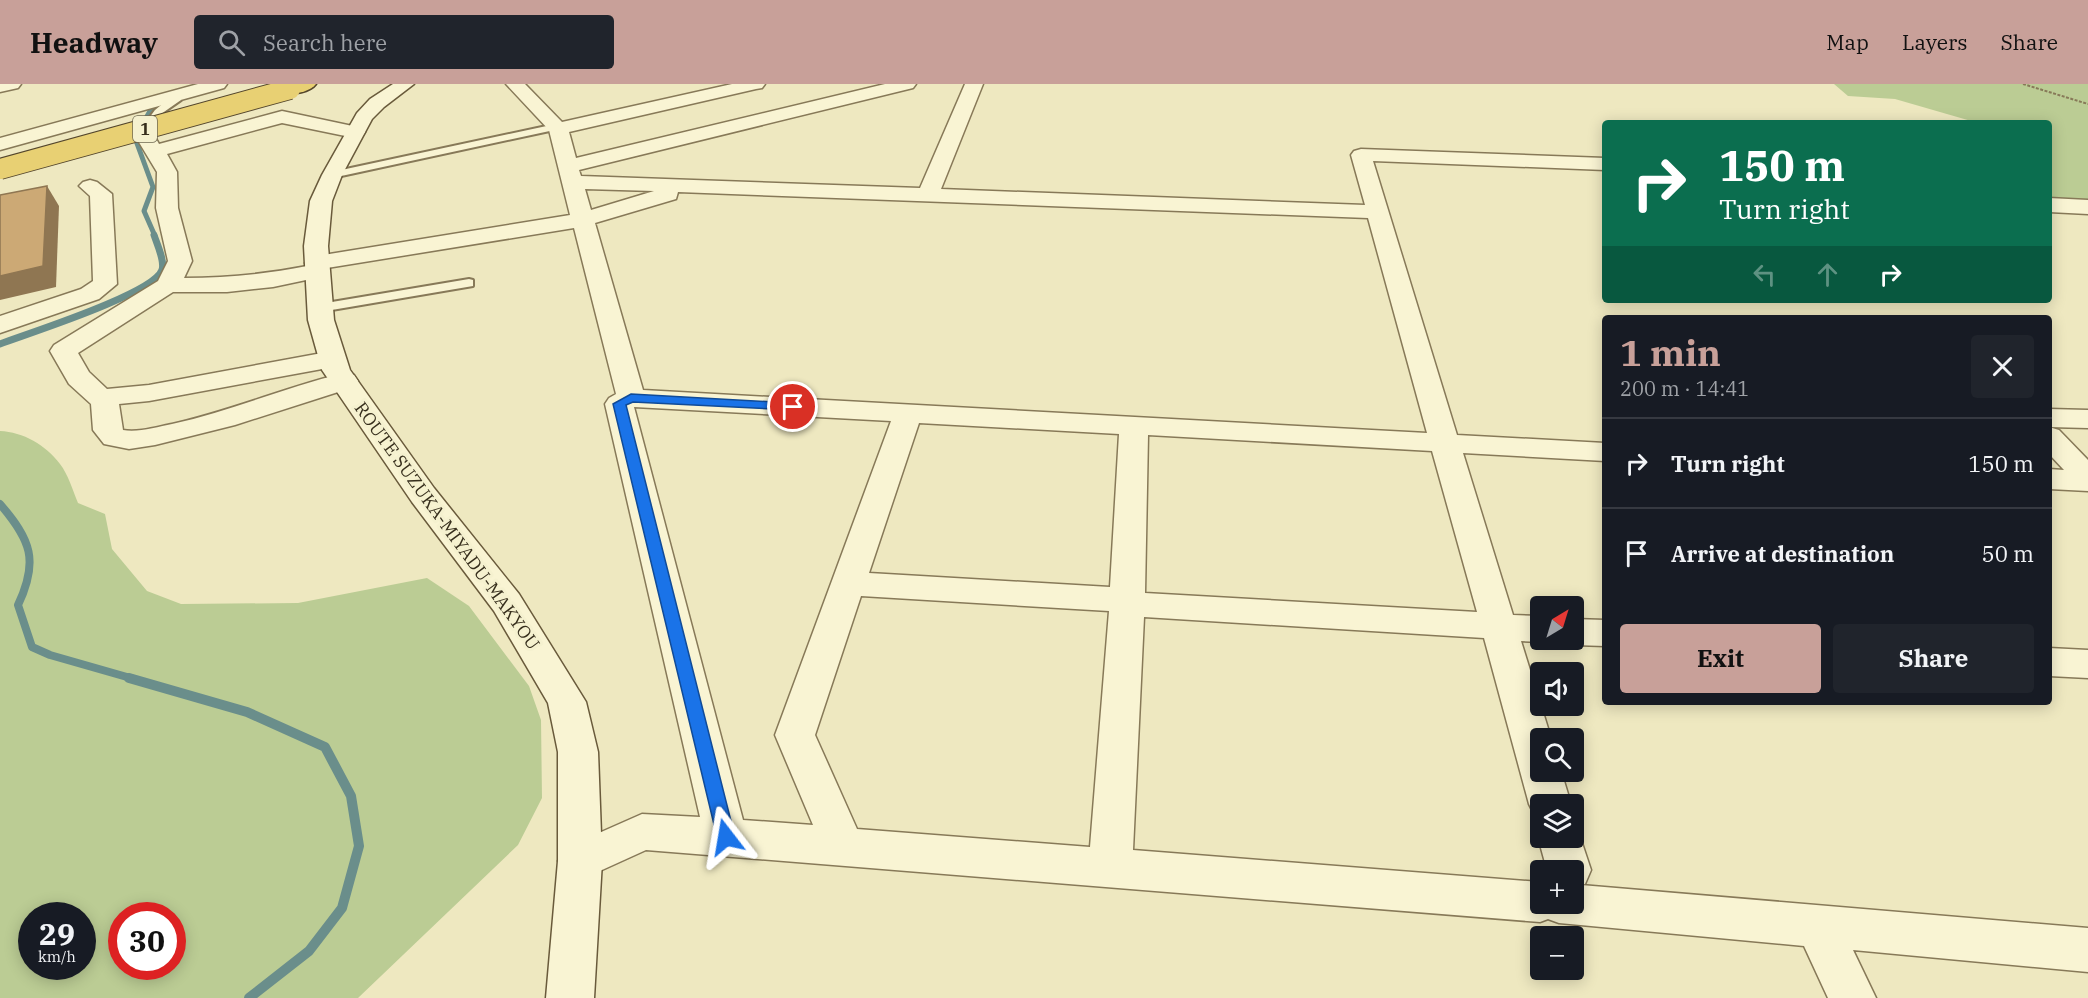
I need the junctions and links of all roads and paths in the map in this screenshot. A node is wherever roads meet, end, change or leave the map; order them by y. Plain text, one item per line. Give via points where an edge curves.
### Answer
1 (12, 84) edge
2 (147, 84) edge
3 (218, 84) edge
4 (405, 84) edge
5 (515, 84) edge
6 (756, 84) edge
7 (907, 84) edge
8 (974, 84) edge
9 (2023, 84) edge
10 (292, 86) edge
11 (0, 87) edge
12 (176, 96) junction
13 (2088, 104) edge
14 (557, 128) junction
15 (355, 132) junction
16 (0, 144) edge
17 (150, 146) junction
18 (0, 162) edge
19 (1602, 164) edge
20 (0, 169) edge
21 (570, 174) junction
22 (332, 175) junction
23 (90, 186) dead end
24 (696, 186) junction
25 (928, 194) junction
26 (2052, 205) edge
27 (2088, 207) edge
28 (1379, 212) junction
29 (582, 220) junction
30 (317, 267) junction
31 (469, 283) dead end
32 (168, 285) junction
33 (320, 308) junction
34 (0, 325) edge
35 (338, 370) junction
36 (100, 398) junction
37 (631, 398) junction
38 (908, 413) junction
39 (2052, 418) edge
40 (2088, 419) edge
41 (1134, 425) junction
42 (2052, 439) edge
43 (1446, 443) junction
44 (1602, 452) edge
45 (2052, 479) edge
46 (2088, 479) edge
47 (849, 584) junction
48 (1127, 602) junction
49 (1498, 627) junction
50 (1530, 629) edge
51 (1584, 632) edge
52 (1602, 633) edge
53 (2052, 662) edge
54 (2088, 664) edge
55 (1547, 794) edge
56 (726, 837) junction
57 (843, 846) junction
58 (580, 861) junction
59 (1110, 868) junction
60 (1530, 891) edge
61 (1584, 896) edge
62 (1819, 928) junction
63 (2088, 950) edge
64 (570, 998) edge
65 (1852, 998) edge

1 - 11 street
2 - 12 street
3 - 12 street
4 - 15 street, ROUTE SUZUKA-MIYADU-MAKYOU via 370,110
5 - 14 street
6 - 14 street
7 - 21 street
8 - 25 street
9 - 13 path
10 - 18 highway, 1
10 - 20 highway, 1, bridge
12 - 16 street
12 - 17 lane via 148,124 143,138
14 - 21 street
14 - 22 lane
15 - 17 street via 282,117
15 - 22 street, ROUTE SUZUKA-MIYADU-MAKYOU
17 - 32 street via 167,174 166,201 180,261
19 - 28 street via 1361,155
21 - 24 street
21 - 29 street
22 - 30 street, ROUTE SUZUKA-MIYADU-MAKYOU via 318,213
23 - 34 street via 101,194 105,284 90,294
24 - 25 street
24 - 29 street
25 - 28 street
26 - 27 street
28 - 43 street
29 - 30 street
29 - 37 street
30 - 32 street via 273,280
30 - 33 street, ROUTE SUZUKA-MIYADU-MAKYOU
31 - 33 lane
32 - 36 street via 63,351 75,374
33 - 35 street, ROUTE SUZUKA-MIYADU-MAKYOU
35 - 36 street
35 - 36 street via 212,423 124,441 108,432 104,401
35 - 58 street, ROUTE SUZUKA-MIYADU-MAKYOU via 423,495 507,603 567,702 578,752
37 - 38 street
37 - 56 street via 619,404
38 - 41 street
38 - 47 street
39 - 40 street
41 - 43 street
41 - 48 street
42 - 46 street
43 - 44 street
43 - 49 street
45 - 46 street
47 - 48 street
47 - 57 street via 795,735
48 - 49 street
48 - 59 street
49 - 50 street
49 - 55 street
51 - 52 street
53 - 54 street
56 - 57 street
56 - 58 street via 642,832
57 - 59 street
58 - 64 street, ROUTE SUZUKA-MIYADU-MAKYOU
59 - 60 street
61 - 62 street
62 - 63 street
62 - 65 street

